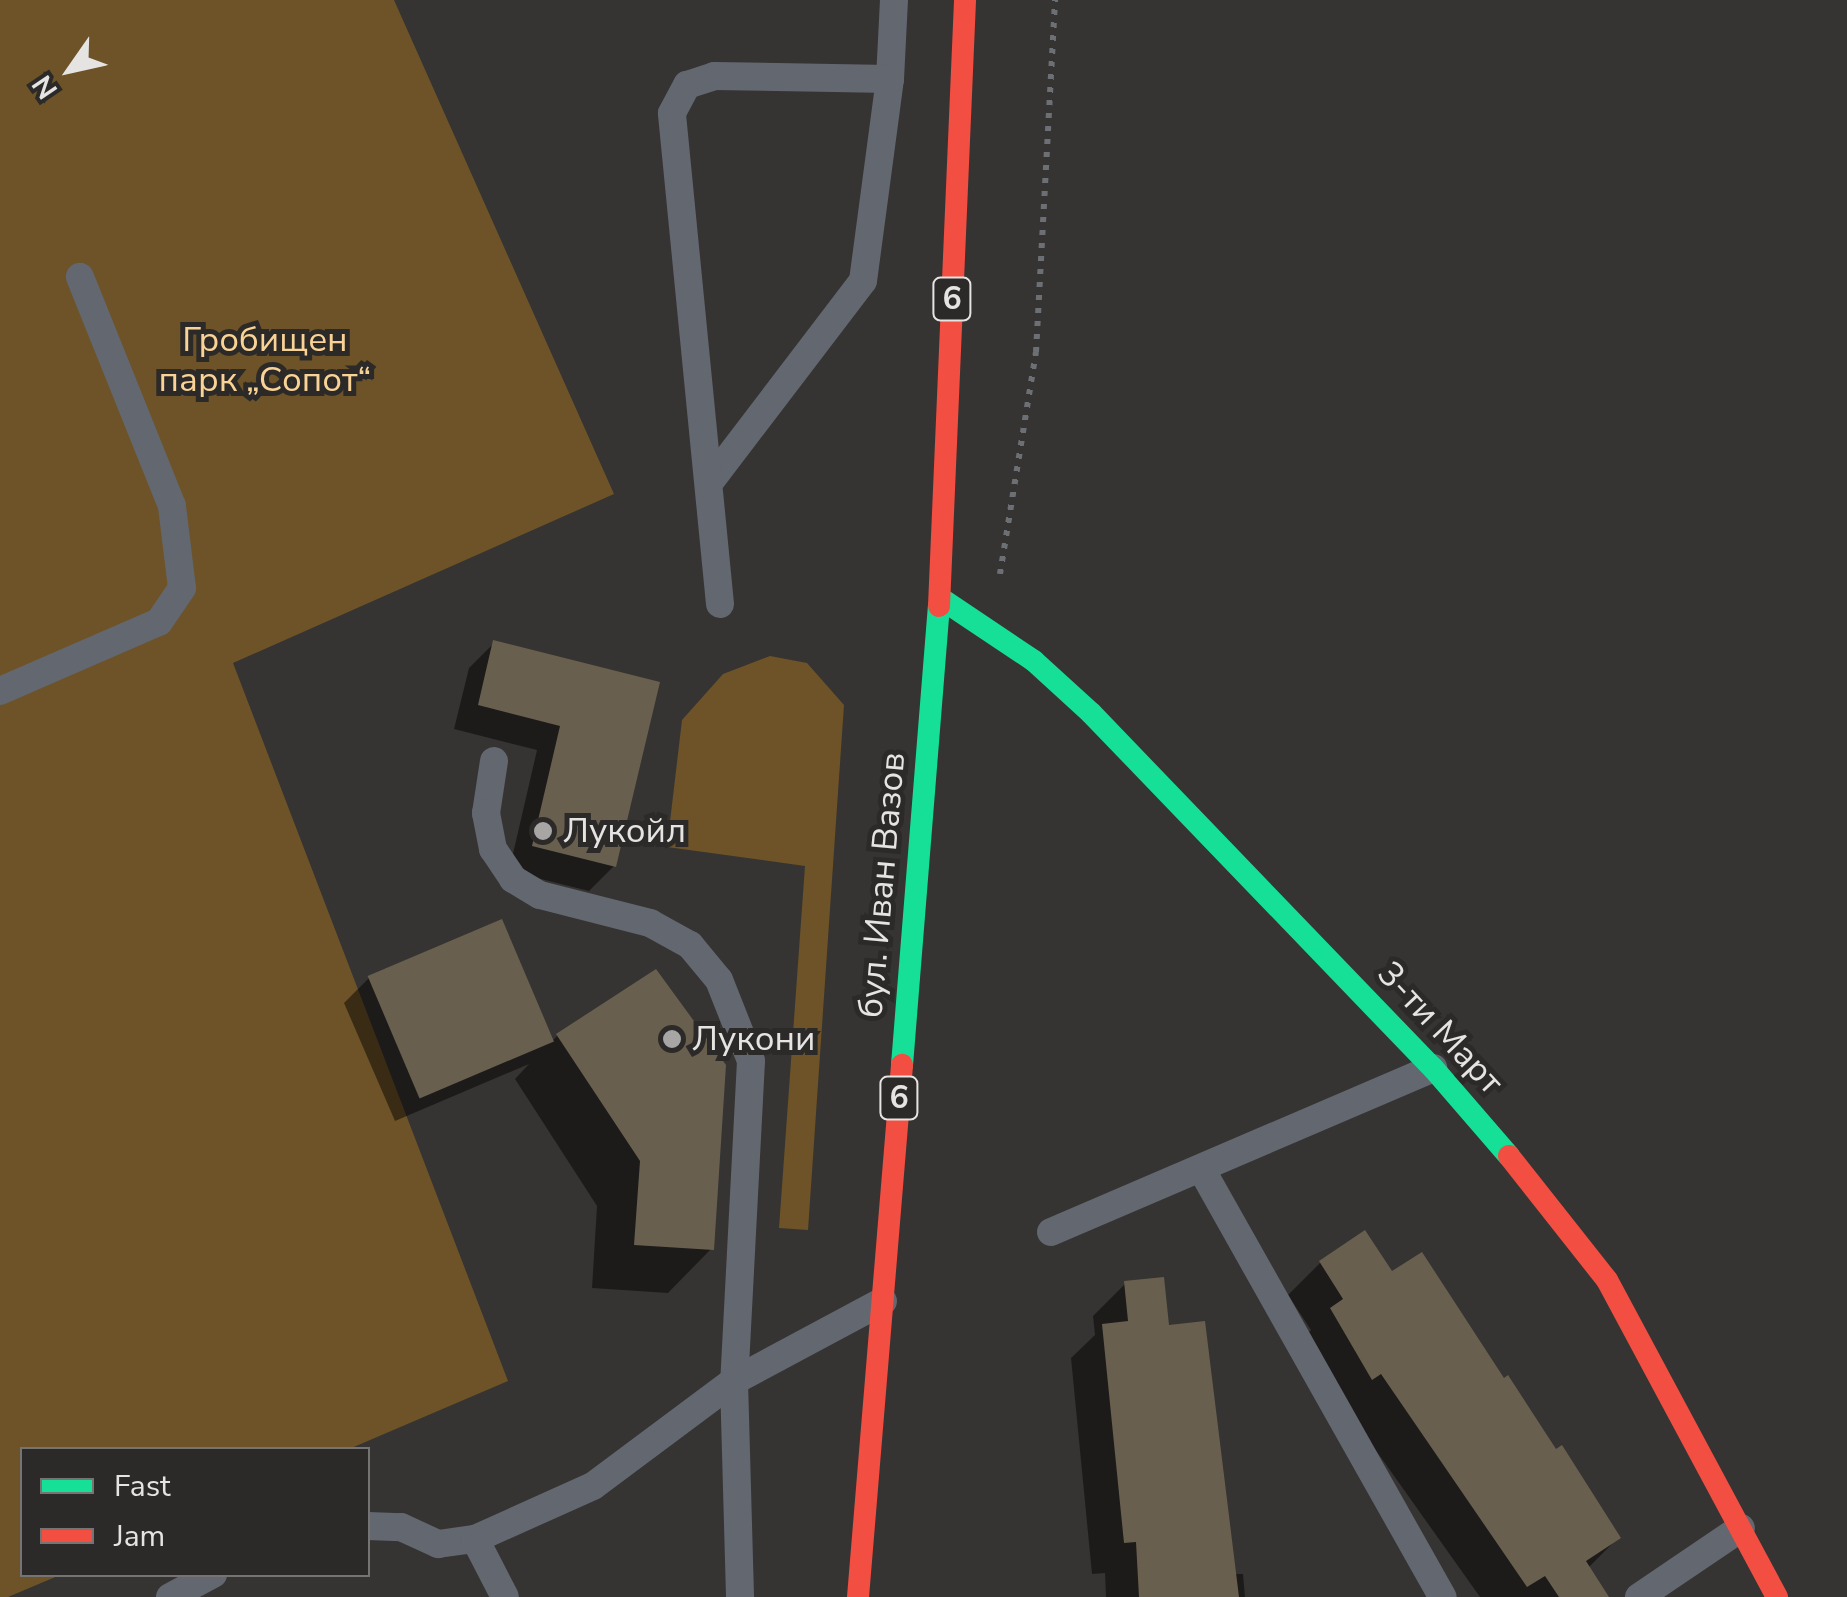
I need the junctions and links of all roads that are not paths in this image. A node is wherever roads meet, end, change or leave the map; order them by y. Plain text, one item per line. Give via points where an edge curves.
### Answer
1 (894, 0) edge
2 (965, 0) edge
3 (890, 80) junction
4 (80, 277) dead end
5 (712, 479) junction
6 (940, 598) junction
7 (720, 604) dead end
8 (0, 690) edge
9 (494, 761) dead end
10 (1432, 1068) junction
11 (1203, 1172) junction
12 (1052, 1232) dead end
13 (883, 1300) junction
14 (734, 1381) junction
15 (370, 1526) edge
16 (1741, 1528) junction
17 (475, 1539) junction
18 (207, 1577) edge
19 (170, 1597) edge
20 (506, 1597) edge
21 (740, 1597) edge
22 (858, 1597) edge
23 (1442, 1597) edge
24 (1639, 1597) edge
25 (1777, 1597) edge

1 - 3 lane
2 - 6 main road, 6
3 - 5 lane via 864,281
3 - 5 lane via 714,76 686,85 672,113
4 - 8 lane via 172,506 182,588 159,622
5 - 7 lane
6 - 10 main road, 3-ти Март via 1092,713
6 - 13 main road, бул. Иван Вазов / 6
9 - 14 lane via 486,813 492,849 514,880 540,895 650,923 690,945 719,980 751,1061
10 - 11 lane
10 - 16 main road, 3-ти Март via 1607,1280
11 - 12 lane
11 - 23 lane
13 - 14 lane
13 - 22 main road, бул. Иван Вазов / 6
14 - 17 lane via 593,1486
14 - 21 lane
15 - 17 lane via 401,1527 438,1544
16 - 24 lane
16 - 25 main road, 3-ти Март
17 - 20 lane
18 - 19 lane

